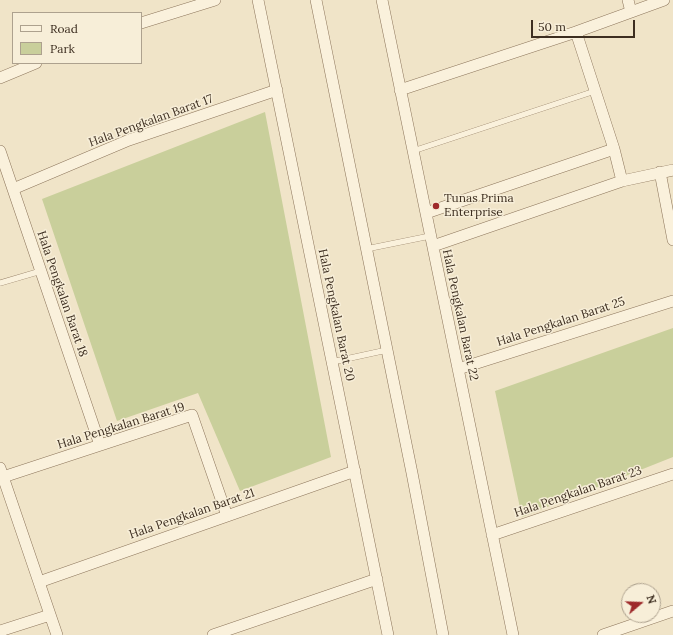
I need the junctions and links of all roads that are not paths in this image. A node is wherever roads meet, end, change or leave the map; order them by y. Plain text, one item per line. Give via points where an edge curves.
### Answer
1 (215, 0) edge
2 (258, 0) edge
3 (316, 0) edge
4 (382, 0) edge
5 (628, 0) edge
6 (664, 0) edge
7 (631, 12) junction
8 (142, 23) edge
9 (576, 32) junction
10 (34, 64) edge
11 (0, 78) edge
12 (277, 90) junction
13 (400, 90) junction
14 (595, 91) junction
15 (614, 149) junction
16 (0, 151) edge
17 (413, 151) junction
18 (673, 170) edge
19 (660, 172) junction
20 (622, 181) junction
21 (13, 189) junction
22 (426, 213) junction
23 (673, 240) edge
24 (431, 241) junction
25 (366, 249) junction
26 (40, 271) junction
27 (0, 283) edge
28 (673, 301) edge
29 (387, 350) junction
30 (332, 362) junction
31 (458, 369) junction
32 (100, 445) junction
33 (355, 471) junction
34 (1, 473) edge
35 (673, 474) edge
36 (226, 516) junction
37 (492, 535) junction
38 (377, 579) junction
39 (39, 582) junction
40 (673, 611) edge
41 (50, 615) junction
42 (0, 631) edge
43 (57, 635) edge
44 (213, 635) edge
45 (387, 635) edge
46 (444, 635) edge
47 (513, 635) edge
48 (604, 635) edge

1 - 8 street
2 - 12 street, Hala Pengkalan Barat 20
3 - 25 street
4 - 13 street, Hala Pengkalan Barat 22
5 - 7 street
6 - 7 street
7 - 9 street
9 - 13 street
9 - 14 street
10 - 11 street
12 - 21 street, Hala Pengkalan Barat 17 via 129,140
12 - 30 street, Hala Pengkalan Barat 20
13 - 17 street, Hala Pengkalan Barat 22
14 - 15 street
14 - 17 lane
15 - 20 street
15 - 22 street
16 - 21 street, Hala Pengkalan Barat 18
17 - 22 street, Hala Pengkalan Barat 22
18 - 19 street
19 - 20 street
19 - 23 street
20 - 24 street
21 - 26 street, Hala Pengkalan Barat 18
22 - 24 street, Hala Pengkalan Barat 22
24 - 25 lane
24 - 31 street, Hala Pengkalan Barat 22
25 - 29 street
26 - 27 lane
26 - 32 street, Hala Pengkalan Barat 18
28 - 31 street, Hala Pengkalan Barat 25
29 - 30 lane
29 - 46 street
30 - 33 street, Hala Pengkalan Barat 20
31 - 37 street, Hala Pengkalan Barat 22
32 - 34 street, Hala Pengkalan Barat 19
32 - 36 street, Hala Pengkalan Barat 19 via 192,416
33 - 36 street, Hala Pengkalan Barat 21
33 - 38 street, Hala Pengkalan Barat 20
34 - 39 street
35 - 37 street, Hala Pengkalan Barat 23
36 - 39 street, Hala Pengkalan Barat 21
37 - 47 street, Hala Pengkalan Barat 22
38 - 44 street
38 - 45 street, Hala Pengkalan Barat 20
39 - 41 street
40 - 48 street
41 - 42 street
41 - 43 street

